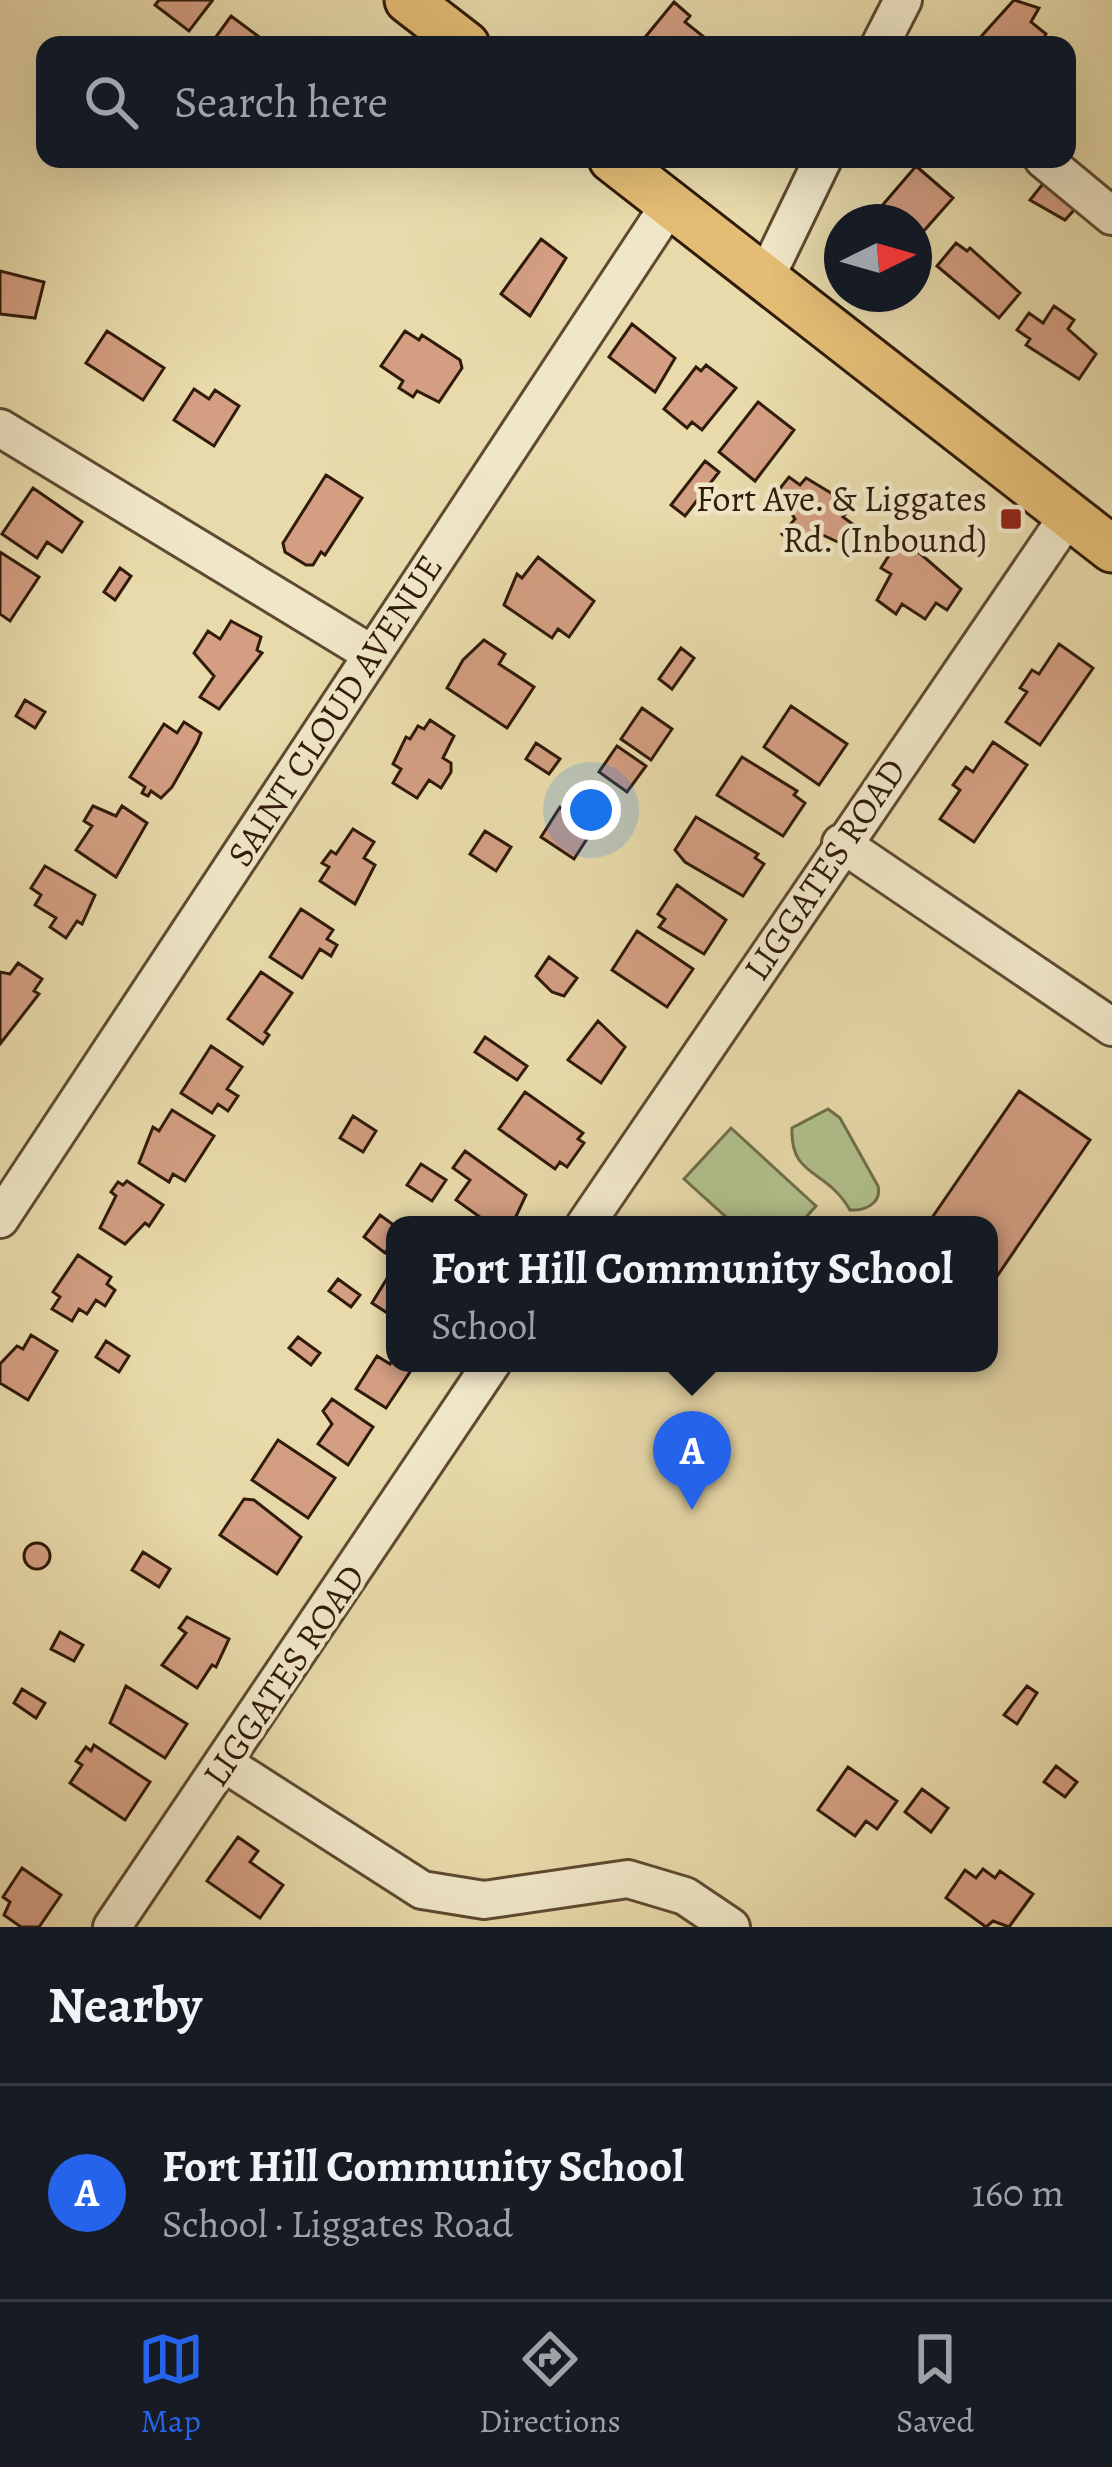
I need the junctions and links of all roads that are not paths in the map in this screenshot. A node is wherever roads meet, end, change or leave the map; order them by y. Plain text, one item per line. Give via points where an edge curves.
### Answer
1 (408, 0) edge
2 (454, 36) edge
3 (624, 168) edge
4 (819, 168) edge
5 (1053, 168) edge
6 (670, 204) junction
7 (1112, 216) edge
8 (767, 275) junction
9 (0, 428) edge
10 (1067, 516) junction
11 (1112, 549) edge
12 (370, 653) junction
13 (841, 843) junction
14 (1112, 1027) edge
15 (590, 1216) edge
16 (0, 1219) edge
17 (486, 1372) edge
18 (224, 1763) junction
19 (112, 1927) edge
20 (731, 1927) edge

1 - 2 main road
3 - 6 main road
4 - 8 street
5 - 7 street
6 - 8 main road
6 - 12 street, SAINT CLOUD AVENUE
8 - 10 main road
9 - 12 street
10 - 11 main road
10 - 13 street, LIGGATES ROAD
12 - 16 street, SAINT CLOUD AVENUE
13 - 14 street
13 - 15 street, LIGGATES ROAD
17 - 18 street, LIGGATES ROAD
18 - 19 street, LIGGATES ROAD
18 - 20 street via 422,1890 484,1900 628,1879 686,1896

